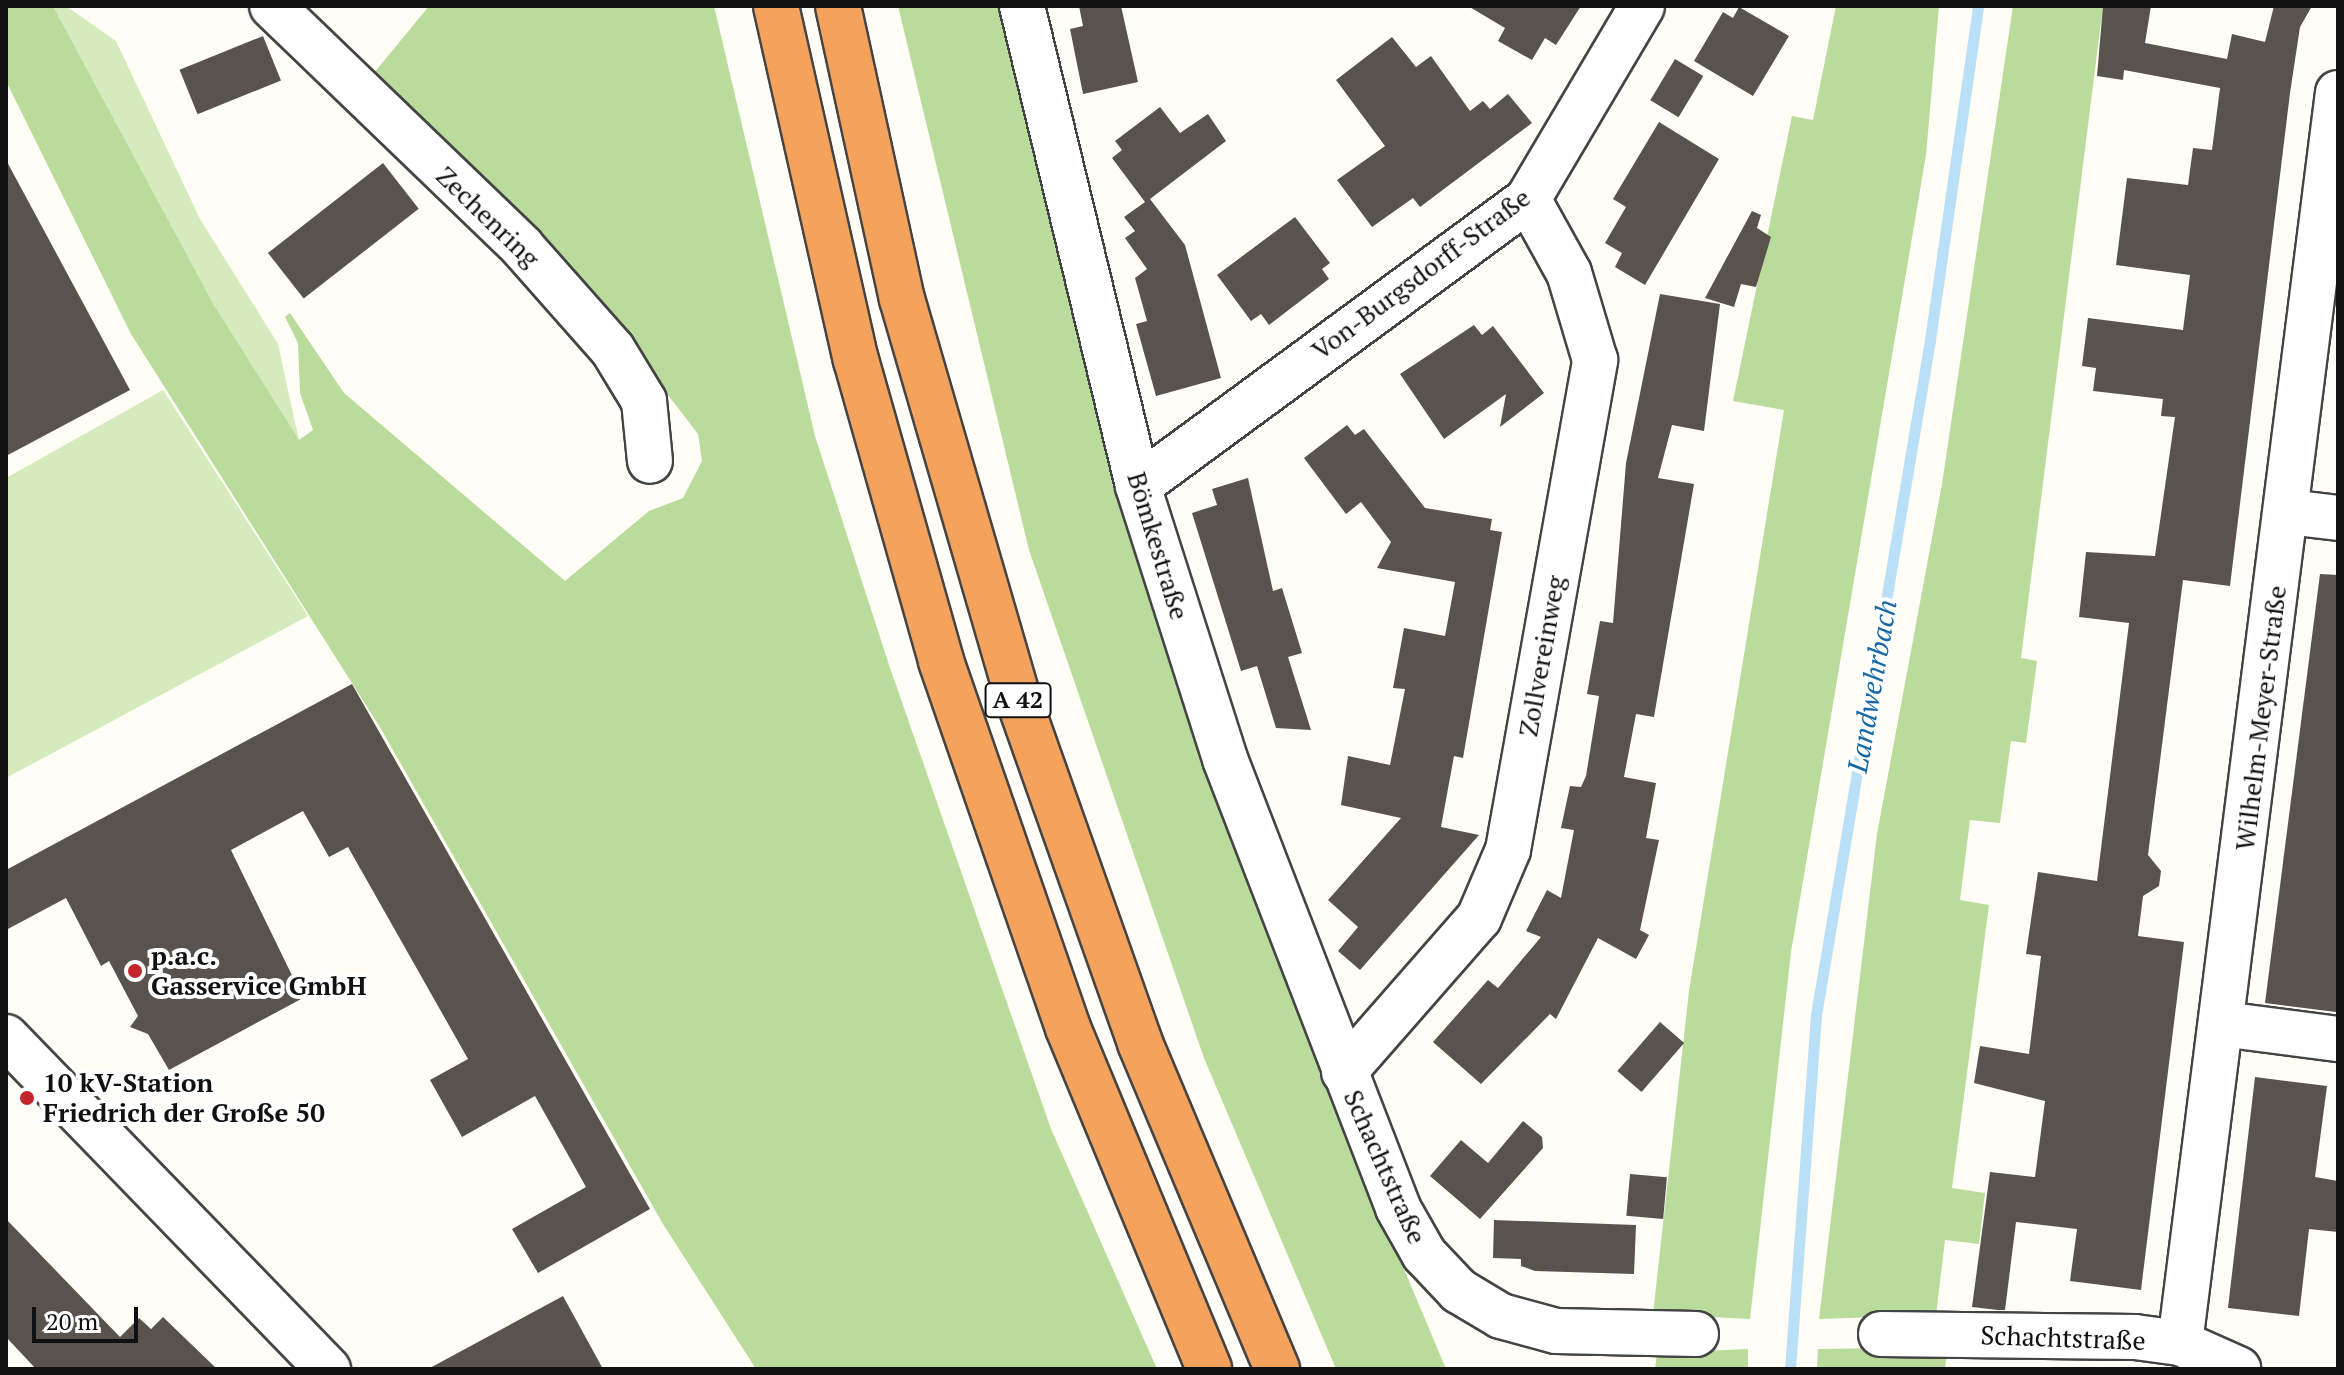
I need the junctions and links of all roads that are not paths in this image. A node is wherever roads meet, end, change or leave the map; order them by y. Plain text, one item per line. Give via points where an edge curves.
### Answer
1 (272, 6) edge
2 (776, 6) edge
3 (838, 6) edge
4 (1022, 6) edge
5 (1642, 6) edge
6 (2338, 93) edge
7 (1528, 199) junction
8 (650, 461) dead end
9 (1138, 486) junction
10 (2288, 512) junction
11 (2338, 518) edge
12 (2222, 1024) junction
13 (6, 1037) edge
14 (2338, 1039) edge
15 (1344, 1072) junction
16 (1696, 1334) dead end
17 (1881, 1334) dead end
18 (2180, 1343) junction
19 (328, 1369) edge
20 (1209, 1369) edge
21 (1277, 1369) edge
22 (2238, 1369) edge

1 - 8 street, Zechenring via 522,247 613,350 644,401
2 - 20 highway, A 42 via 856,360 941,661 1068,1028
3 - 21 highway, A 42 via 902,299 1018,698 1140,1043
4 - 9 street, Bömkestraße
5 - 7 street, Von-Burgsdorff-Straße
6 - 10 street, Wilhelm-Meyer-Straße
7 - 9 street, Von-Burgsdorff-Straße
7 - 15 street, Zollvereinweg via 1569,273 1595,360 1508,850 1479,918
9 - 15 street, Bömkestraße via 1225,759
10 - 11 street
10 - 12 street, Wilhelm-Meyer-Straße
12 - 14 street
12 - 18 street, Wilhelm-Meyer-Straße
13 - 19 street
15 - 16 street, Schachtstraße via 1398,1208 1424,1254 1459,1291 1501,1316 1556,1331
17 - 18 street, Schachtstraße
18 - 22 street, Schachtstraße

